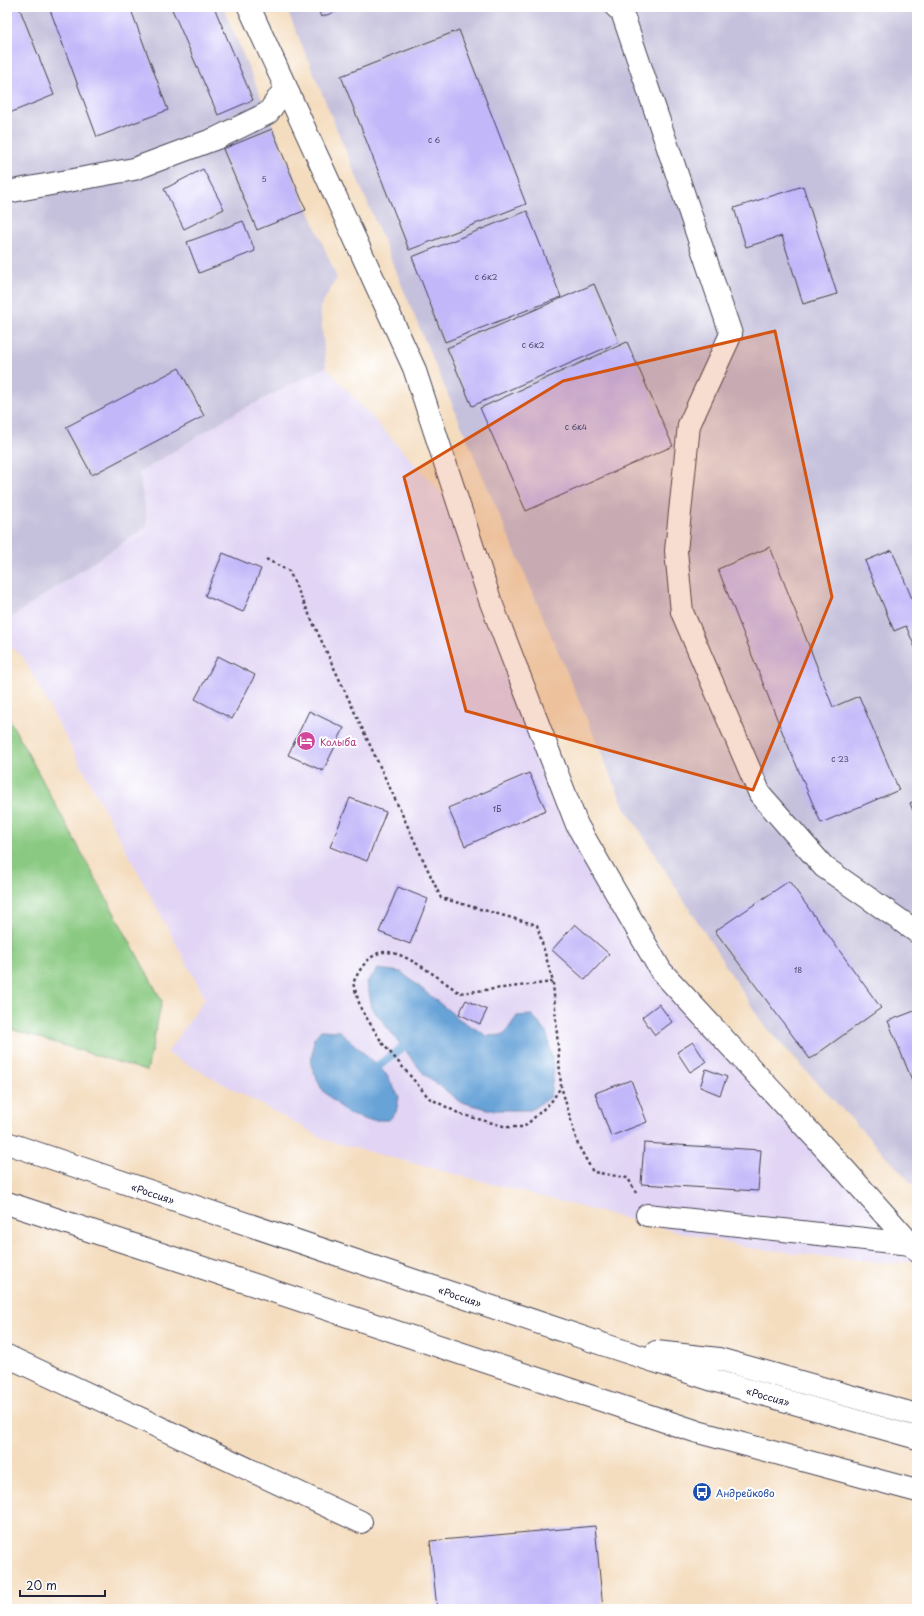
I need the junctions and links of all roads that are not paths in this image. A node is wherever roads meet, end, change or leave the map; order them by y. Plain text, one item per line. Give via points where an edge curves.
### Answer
1 (249, 7) edge
2 (616, 7) edge
3 (286, 87) junction
4 (7, 192) edge
5 (917, 932) edge
6 (7, 1143) edge
7 (7, 1203) edge
8 (647, 1215) road end
9 (913, 1248) edge
10 (608, 1346) junction
11 (7, 1356) edge
12 (911, 1410) edge
13 (917, 1438) edge
14 (917, 1491) edge
15 (361, 1522) dead end

1 - 3 main road
2 - 5 main road via 622,12 731,334 689,425 676,551 682,612 760,794 824,867
3 - 4 main road via 268,114 217,138 134,169
3 - 9 main road via 414,368 490,600 577,825 660,971 840,1164
6 - 10 main road, «Россия»
7 - 14 main road via 698,1432
8 - 9 main road
10 - 12 main road via 719,1359
10 - 13 main road, «Россия» via 716,1381
11 - 15 main road

